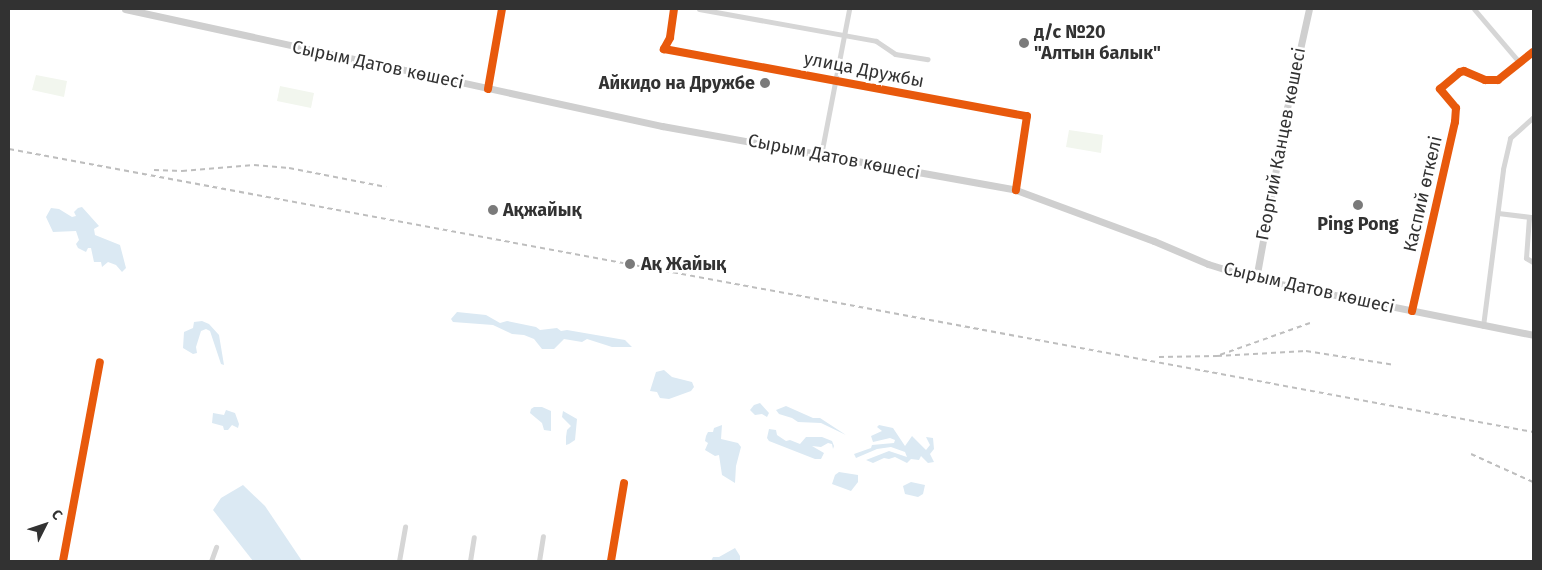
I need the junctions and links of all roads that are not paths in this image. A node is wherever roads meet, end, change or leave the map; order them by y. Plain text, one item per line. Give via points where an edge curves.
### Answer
1 (125, 9) edge
2 (502, 9) edge
3 (674, 9) edge
4 (699, 9) edge
5 (848, 9) edge
6 (1309, 9) edge
7 (1474, 9) edge
8 (843, 35) junction
9 (1533, 52) edge
10 (928, 59) dead end
11 (1520, 63) junction
12 (836, 80) junction
13 (488, 89) junction
14 (1533, 117) edge
15 (821, 155) junction
16 (1016, 190) junction
17 (1498, 213) junction
18 (1531, 217) edge
19 (1533, 262) edge
20 (1256, 279) junction
21 (1412, 311) junction
22 (1483, 326) junction
23 (1533, 335) edge
24 (100, 362) dead end
25 (624, 483) dead end
26 (405, 527) dead end
27 (543, 536) dead end
28 (474, 537) dead end
29 (216, 547) dead end
30 (63, 561) edge
31 (211, 561) edge
32 (399, 561) edge
33 (470, 561) edge
34 (539, 561) edge
35 (611, 561) edge

1 - 13 main road, Сырым Датов көшесі
2 - 13 street
3 - 12 street, улица Дружбы via 670,38 664,49
4 - 8 street, улица Дружбы
5 - 8 street
6 - 20 main road, Георгий Канцев көшесі
7 - 11 street
8 - 10 street, улица Дружбы via 876,41 895,54
8 - 12 street
9 - 11 street
11 - 21 street, Каспий өткелі via 1498,80 1460,72 1440,89 1456,108 1455,122
12 - 15 street
12 - 16 street, улица Дружбы via 1027,116
13 - 15 main road, Сырым Датов көшесі
14 - 17 street via 1510,138
15 - 16 main road, Сырым Датов көшесі
16 - 20 main road, Сырым Датов көшесі via 1208,264
17 - 18 street
17 - 22 street
18 - 19 street via 1526,258
20 - 21 main road, Сырым Датов көшесі
21 - 22 main road, Сырым Датов көшесі
22 - 23 main road, Сырым Датов көшесі
24 - 30 street
25 - 35 street
26 - 32 street
27 - 34 street
28 - 33 street
29 - 31 street

